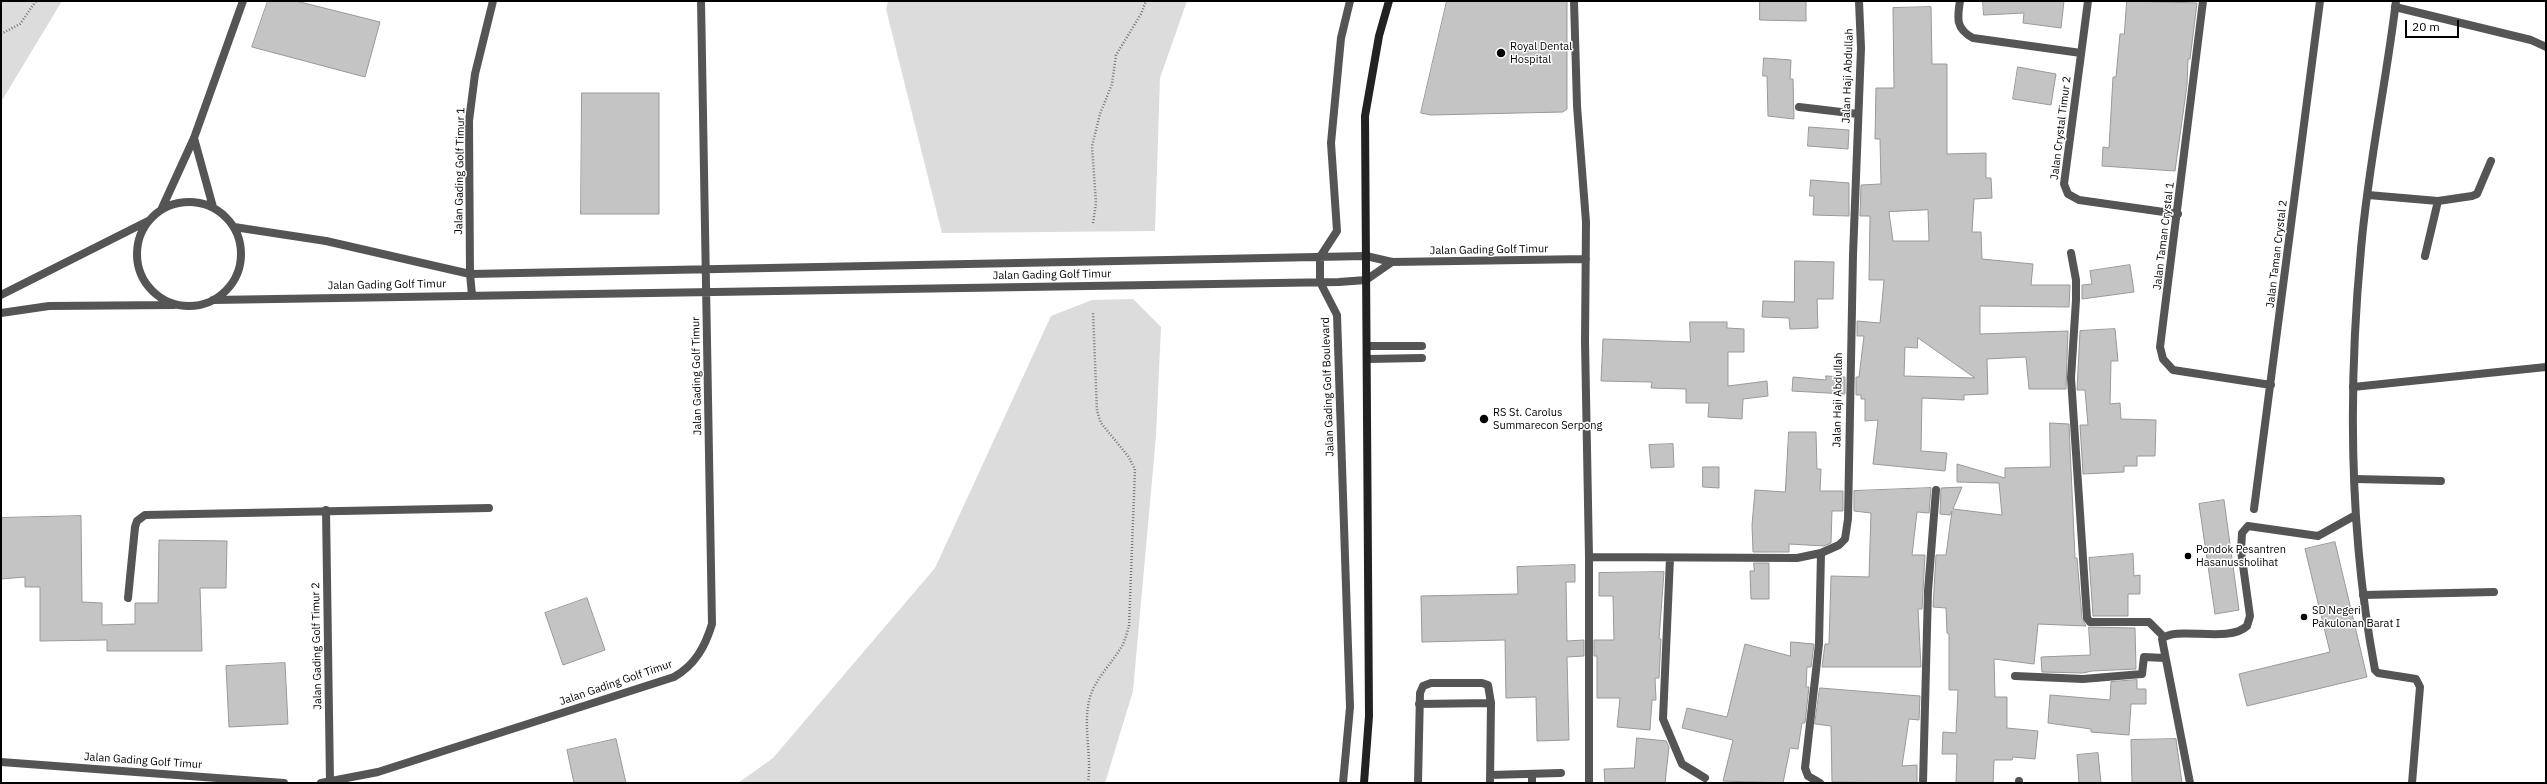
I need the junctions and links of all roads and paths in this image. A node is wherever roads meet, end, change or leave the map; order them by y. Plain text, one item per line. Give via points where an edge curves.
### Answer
1 (36, 1) edge
2 (243, 1) edge
3 (493, 1) edge
4 (701, 1) edge
5 (1146, 1) edge
6 (1350, 1) edge
7 (1389, 1) edge
8 (1574, 1) edge
9 (1859, 1) edge
10 (1960, 1) edge
11 (2088, 1) edge
12 (2202, 1) edge
13 (2320, 1) edge
14 (2395, 4) edge
15 (1, 34) edge
16 (2546, 47) edge
17 (2081, 53) junction
18 (1799, 106) dead end
19 (1858, 114) junction
20 (194, 138) junction
21 (2491, 161) dead end
22 (2368, 194) junction
23 (2438, 201) junction
24 (214, 207) junction
25 (162, 208) junction
26 (2178, 214) junction
27 (148, 221) junction
28 (1093, 223) dead end
29 (234, 227) junction
30 (2071, 253) dead end
31 (1366, 256) junction
32 (2425, 256) dead end
33 (1320, 258) junction
34 (1586, 260) junction
35 (1392, 262) junction
36 (707, 269) junction
37 (470, 274) junction
38 (1366, 280) junction
39 (1320, 282) junction
40 (706, 291) junction
41 (1, 295) edge
42 (472, 295) junction
43 (213, 300) junction
44 (179, 305) junction
45 (1093, 312) dead end
46 (1, 313) edge
47 (1367, 346) junction
48 (1422, 346) dead end
49 (1422, 358) dead end
50 (1367, 359) junction
51 (2546, 367) edge
52 (2271, 385) junction
53 (2353, 388) junction
54 (2355, 479) junction
55 (2441, 481) dead end
56 (1936, 490) dead end
57 (489, 508) dead end
58 (326, 510) junction
59 (2254, 510) dead end
60 (2354, 516) junction
61 (1821, 553) junction
62 (1589, 557) junction
63 (1670, 558) junction
64 (2494, 592) dead end
65 (2363, 595) junction
66 (128, 598) dead end
67 (2164, 637) junction
68 (2165, 658) junction
69 (2015, 676) dead end
70 (1491, 703) junction
71 (1420, 704) junction
72 (1, 762) edge
73 (1561, 773) dead end
74 (1705, 778) dead end
75 (1490, 779) edge
76 (1532, 779) edge
77 (330, 782) edge
78 (284, 783) edge
79 (321, 783) edge
80 (1088, 783) edge
81 (1343, 783) edge
82 (1364, 783) edge
83 (1418, 783) edge
84 (1589, 783) edge
85 (1820, 783) edge
86 (1923, 783) edge
87 (2190, 783) edge
88 (2412, 783) edge

1 - 15 path via 20,24
2 - 20 street, Jalan Gading Golf Timur
3 - 37 street, Jalan Gading Golf Timur 1 via 475,74 469,121
4 - 36 street
5 - 28 path via 1116,55 1112,84 1100,114 1092,146 1096,204
6 - 33 street via 1341,38 1331,143 1337,231
7 - 31 main road via 1379,36 1365,116
8 - 34 street
9 - 19 street, Jalan Haji Abdullah via 1862,48
10 - 17 street via 1957,23 1963,33 1973,38
11 - 17 street, Jalan Crystal Timur 2
12 - 26 street, Jalan Taman Crystal 1
13 - 52 street, Jalan Taman Crystal 2
14 - 16 street via 2531,40
14 - 22 street
17 - 26 street, Jalan Crystal Timur 2 via 2064,184 2068,194 2079,200
18 - 19 street
19 - 61 street, Jalan Haji Abdullah via 1848,529 1845,539 1839,545
20 - 24 street
20 - 25 street, Jalan Gading Golf Timur
21 - 23 street via 2477,194
22 - 23 street
22 - 53 street via 2361,248
23 - 32 street
24 - 25 street, Jalan Gading Golf Timur via 197,202 179,202
24 - 29 street, Jalan Gading Golf Timur
25 - 27 street, Jalan Gading Golf Timur
26 - 52 street, Jalan Taman Crystal 1 via 2160,347 2163,359 2173,370
27 - 41 street, Jalan Gading Golf Timur
27 - 44 street, Jalan Gading Golf Timur via 139,236 136,254 140,272 148,287 162,299
29 - 37 street, Jalan Gading Golf Timur via 326,241
29 - 43 street, Jalan Gading Golf Timur via 240,243 241,260 236,276 226,290
30 - 67 street via 2076,280 2076,300 2071,378 2086,618 2090,622 2149,622
31 - 33 street, Jalan Gading Golf Timur
31 - 35 street, Jalan Gading Golf Timur
31 - 38 main road
33 - 36 street, Jalan Gading Golf Timur
33 - 39 street, Jalan Gading Golf Boulevard
34 - 35 street, Jalan Gading Golf Timur
34 - 62 street
35 - 38 street
36 - 37 street, Jalan Gading Golf Timur
36 - 40 street
37 - 42 street, Jalan Gading Golf Timur 1
38 - 39 street, Jalan Gading Golf Timur
38 - 47 main road
39 - 40 street, Jalan Gading Golf Timur
39 - 81 street, Jalan Gading Golf Boulevard via 1337,315 1350,707
40 - 42 street, Jalan Gading Golf Timur
40 - 77 street, Jalan Gading Golf Timur via 712,624 706,642 688,669 674,677 378,772
42 - 43 street, Jalan Gading Golf Timur
43 - 44 street, Jalan Gading Golf Timur via 196,306
44 - 46 street, Jalan Gading Golf Timur via 49,306
45 - 80 path via 1097,411 1101,423 1136,469 1136,492 1129,626 1123,646 1103,670 1090,700 1086,724 1090,769
47 - 48 street
47 - 50 main road
49 - 50 street
50 - 82 main road via 1369,716
51 - 53 street
52 - 59 street, Jalan Taman Crystal 2
53 - 54 street
54 - 55 street
54 - 60 street
56 - 86 street via 1928,592
57 - 58 street
58 - 66 street via 145,515 137,521 135,528
58 - 77 street, Jalan Gading Golf Timur 2
60 - 65 street
60 - 67 street via 2318,536 2248,526 2242,533 2241,551 2250,616 2247,626 2238,632 2208,635 2172,634
61 - 63 street, Jalan Haji Abdullah via 1775,559
61 - 85 street via 1819,644 1805,768 1808,776
62 - 63 street, Jalan Haji Abdullah
62 - 84 street
63 - 74 street via 1664,719 1682,764
64 - 65 street
65 - 88 street via 2376,671 2416,679 2420,687
67 - 68 street via 2161,642
68 - 69 street via 2144,657 2142,674 2083,679
68 - 87 street
70 - 71 street
70 - 71 street via 1488,685 1482,683 1431,683 1423,686
70 - 75 street
71 - 83 street
72 - 78 street, Jalan Gading Golf Timur
73 - 76 street
75 - 76 street
77 - 79 street, Jalan Gading Golf Timur

